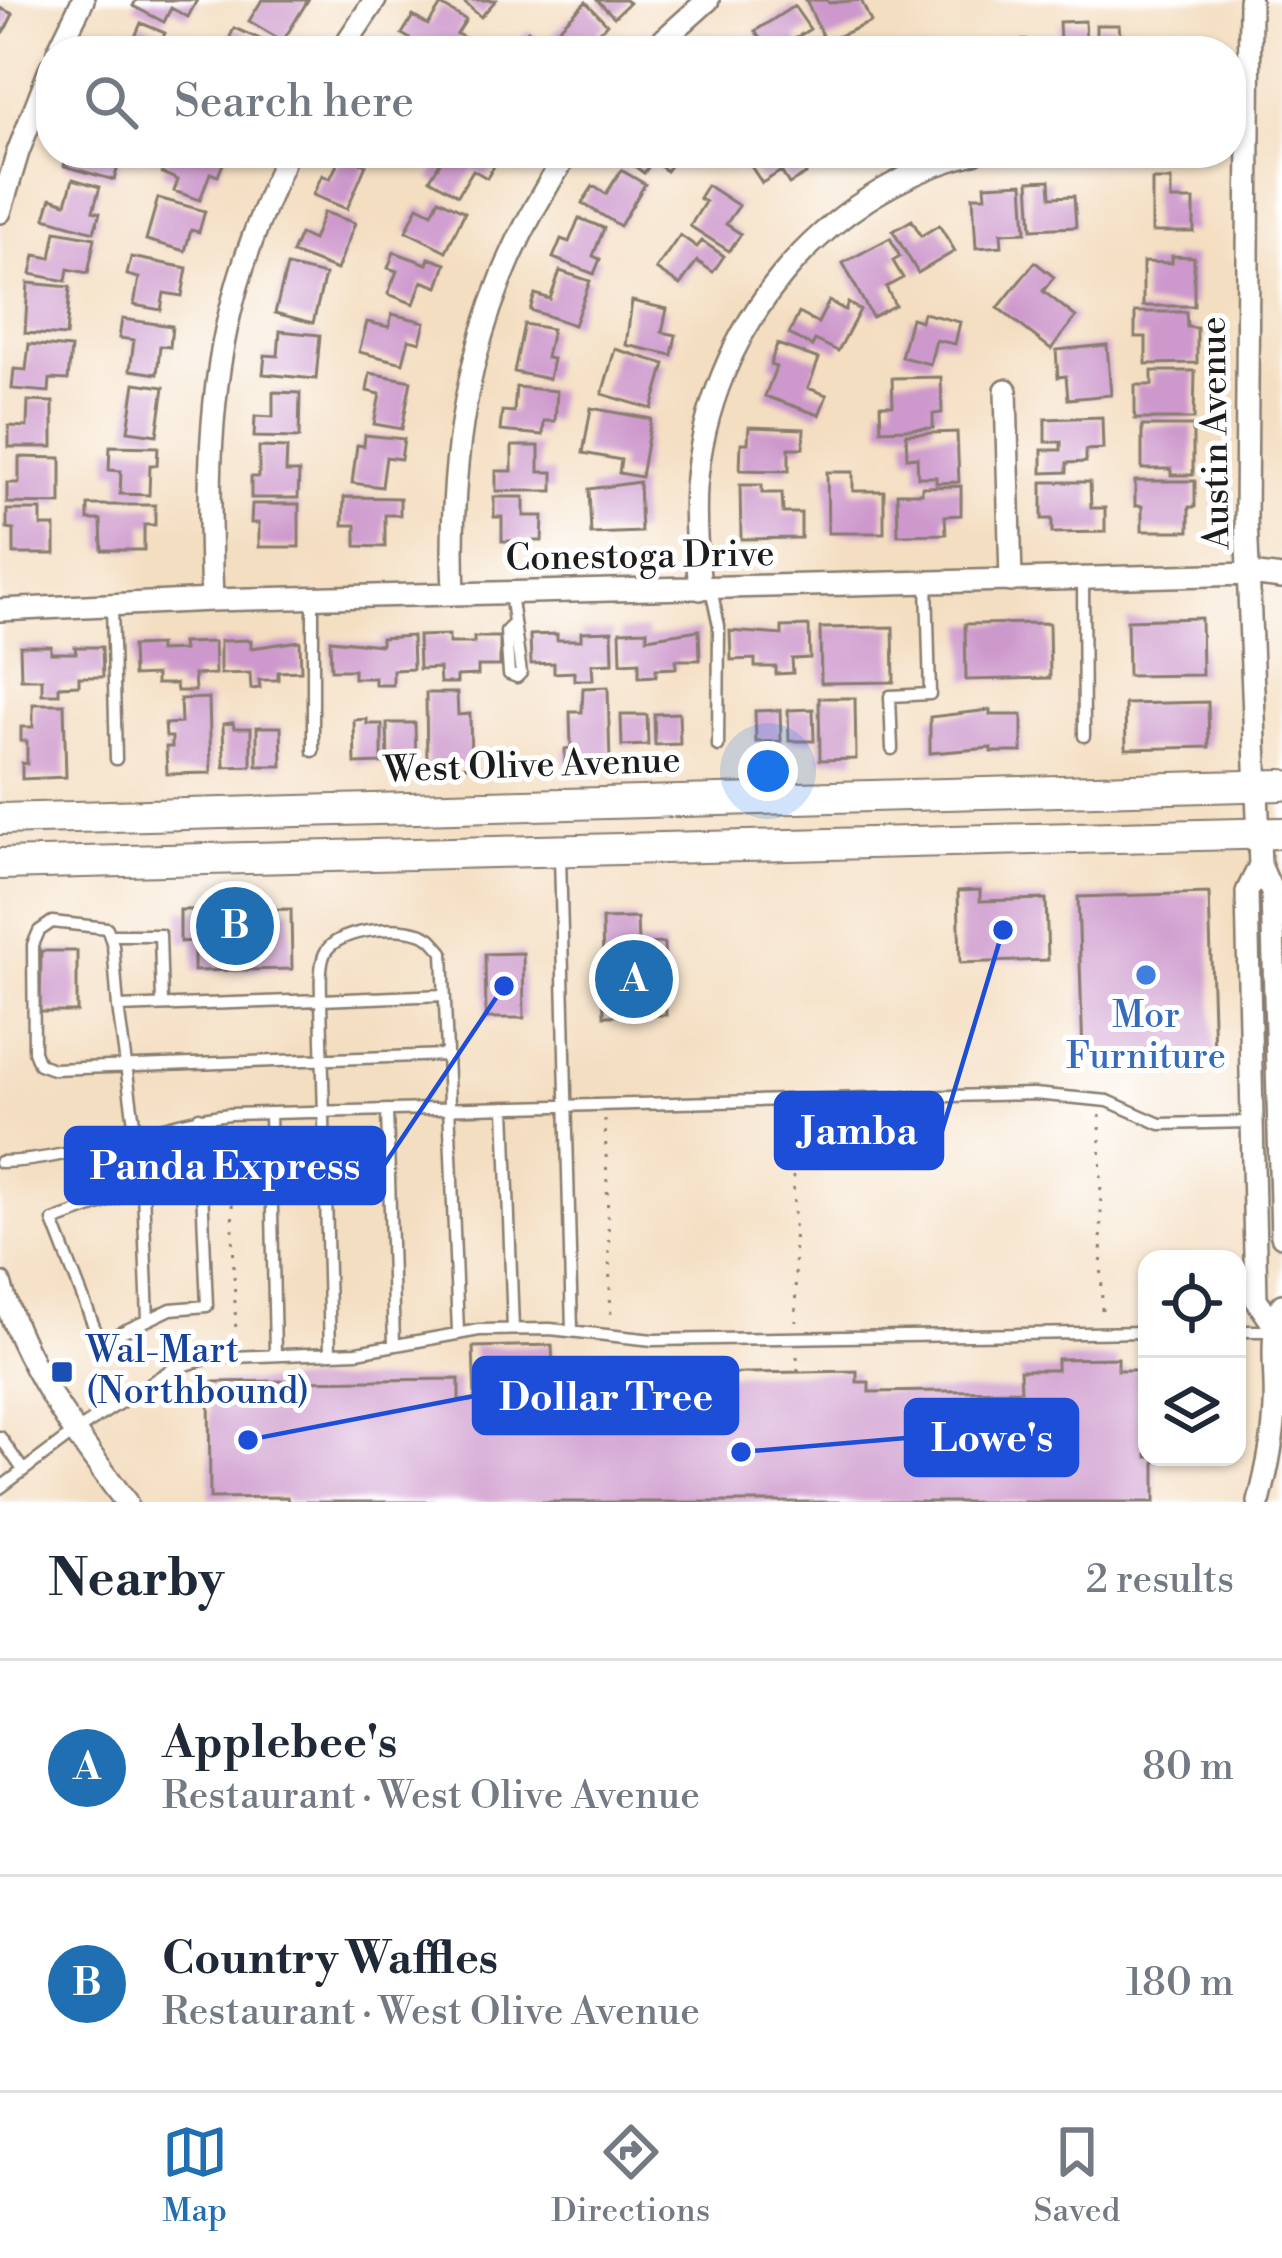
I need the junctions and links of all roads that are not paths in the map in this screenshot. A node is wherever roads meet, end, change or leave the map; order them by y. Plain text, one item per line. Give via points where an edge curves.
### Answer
1 (83, 0) edge
2 (375, 0) edge
3 (708, 0) edge
4 (1250, 0) edge
5 (65, 36) edge
6 (351, 36) edge
7 (668, 36) edge
8 (1246, 55) edge
9 (36, 106) edge
10 (281, 168) edge
11 (558, 168) edge
12 (926, 168) edge
13 (1240, 168) edge
14 (0, 212) edge
15 (1006, 390) dead end
16 (1250, 574) junction
17 (1282, 578) edge
18 (1083, 579) junction
19 (1011, 581) junction
20 (927, 584) junction
21 (705, 589) junction
22 (510, 592) junction
23 (454, 594) junction
24 (313, 598) junction
25 (212, 600) junction
26 (112, 606) junction
27 (0, 610) edge
28 (511, 626) dead end
29 (1084, 736) dead end
30 (718, 746) dead end
31 (892, 748) dead end
32 (313, 751) dead end
33 (116, 759) dead end
34 (1269, 785) edge
35 (0, 819) edge
36 (1271, 833) edge
37 (560, 851) junction
38 (0, 863) edge
39 (1260, 866) junction
40 (110, 935) junction
41 (444, 995) junction
42 (1249, 998) junction
43 (321, 1000) junction
44 (162, 1003) junction
45 (118, 1007) junction
46 (446, 1055) junction
47 (322, 1056) junction
48 (126, 1065) junction
49 (569, 1105) junction
50 (505, 1107) junction
51 (447, 1108) junction
52 (387, 1110) junction
53 (323, 1112) junction
54 (270, 1113) junction
55 (1280, 1116) edge
56 (199, 1117) junction
57 (1252, 1122) junction
58 (137, 1133) junction
59 (0, 1162) edge
60 (143, 1189) junction
61 (1282, 1233) edge
62 (0, 1283) edge
63 (148, 1320) junction
64 (1276, 1320) edge
65 (1246, 1328) edge
66 (512, 1329) junction
67 (572, 1331) junction
68 (458, 1332) junction
69 (1138, 1332) edge
70 (394, 1344) junction
71 (330, 1352) junction
72 (275, 1354) junction
73 (1278, 1365) edge
74 (75, 1432) junction
75 (0, 1437) edge
76 (23, 1470) junction
77 (0, 1488) edge
78 (122, 1500) edge
79 (1258, 1502) edge

1 - 5 street
2 - 6 street
3 - 7 street
4 - 8 street, Austin Avenue
9 - 14 street
10 - 25 street via 235,293 220,361 208,508
11 - 23 street via 494,292 469,377 454,463
12 - 21 street via 868,197 806,248 755,308 705,434 697,485
13 - 16 street, Austin Avenue
15 - 19 street
16 - 17 street, Conestoga Drive
16 - 18 street, Conestoga Drive
16 - 34 street, Austin Avenue
18 - 19 street, Conestoga Drive
18 - 29 lane
19 - 20 street, Conestoga Drive
20 - 21 street, Conestoga Drive
20 - 31 lane via 931,694 890,696
21 - 22 street, Conestoga Drive
21 - 30 lane via 718,626
22 - 23 street, Conestoga Drive
22 - 28 lane
23 - 24 street, Conestoga Drive
24 - 25 street, Conestoga Drive
24 - 32 lane
25 - 26 street, Conestoga Drive
26 - 27 street, Conestoga Drive
26 - 33 lane
34 - 35 main road, West Olive Avenue
34 - 36 street, Austin Avenue
36 - 37 main road
36 - 39 street, Austin Avenue
37 - 38 main road
37 - 49 lane
39 - 42 street, Austin Avenue via 1247,892
39 - 55 street, Austin Avenue via 1272,892
40 - 44 lane via 160,935
40 - 45 lane
40 - 48 lane via 107,928 52,922 40,932 33,945 34,1051 52,1069
41 - 43 lane
41 - 43 lane via 443,952 431,938 378,931 336,939 325,952
41 - 46 lane
42 - 55 street via 1264,1021 1266,1089
42 - 57 street, Austin Avenue
43 - 44 lane
43 - 47 lane
44 - 45 lane
45 - 48 lane
46 - 47 lane
46 - 51 lane
47 - 48 lane
47 - 53 lane
48 - 58 lane
49 - 50 lane
49 - 57 lane via 1034,1094 1100,1099 1160,1124
49 - 67 lane
50 - 51 lane
50 - 66 lane
51 - 52 lane
51 - 68 lane
52 - 53 lane
52 - 70 lane
53 - 54 lane
53 - 71 lane
54 - 56 lane
54 - 72 lane
55 - 61 street, Austin Avenue
56 - 58 lane
56 - 63 lane via 207,1306
57 - 61 street via 1266,1140 1269,1210
57 - 64 street, Austin Avenue via 1256,1299
58 - 59 lane
58 - 60 lane
60 - 63 lane
60 - 63 lane via 53,1221 100,1342
62 - 74 street
64 - 65 lane
64 - 73 street, Austin Avenue
66 - 67 lane
66 - 68 lane
67 - 69 lane via 653,1340
68 - 70 lane
70 - 71 lane
71 - 72 lane
72 - 74 lane via 189,1361
73 - 79 street, Austin Avenue
74 - 76 lane
74 - 78 street
75 - 76 lane
76 - 77 lane

